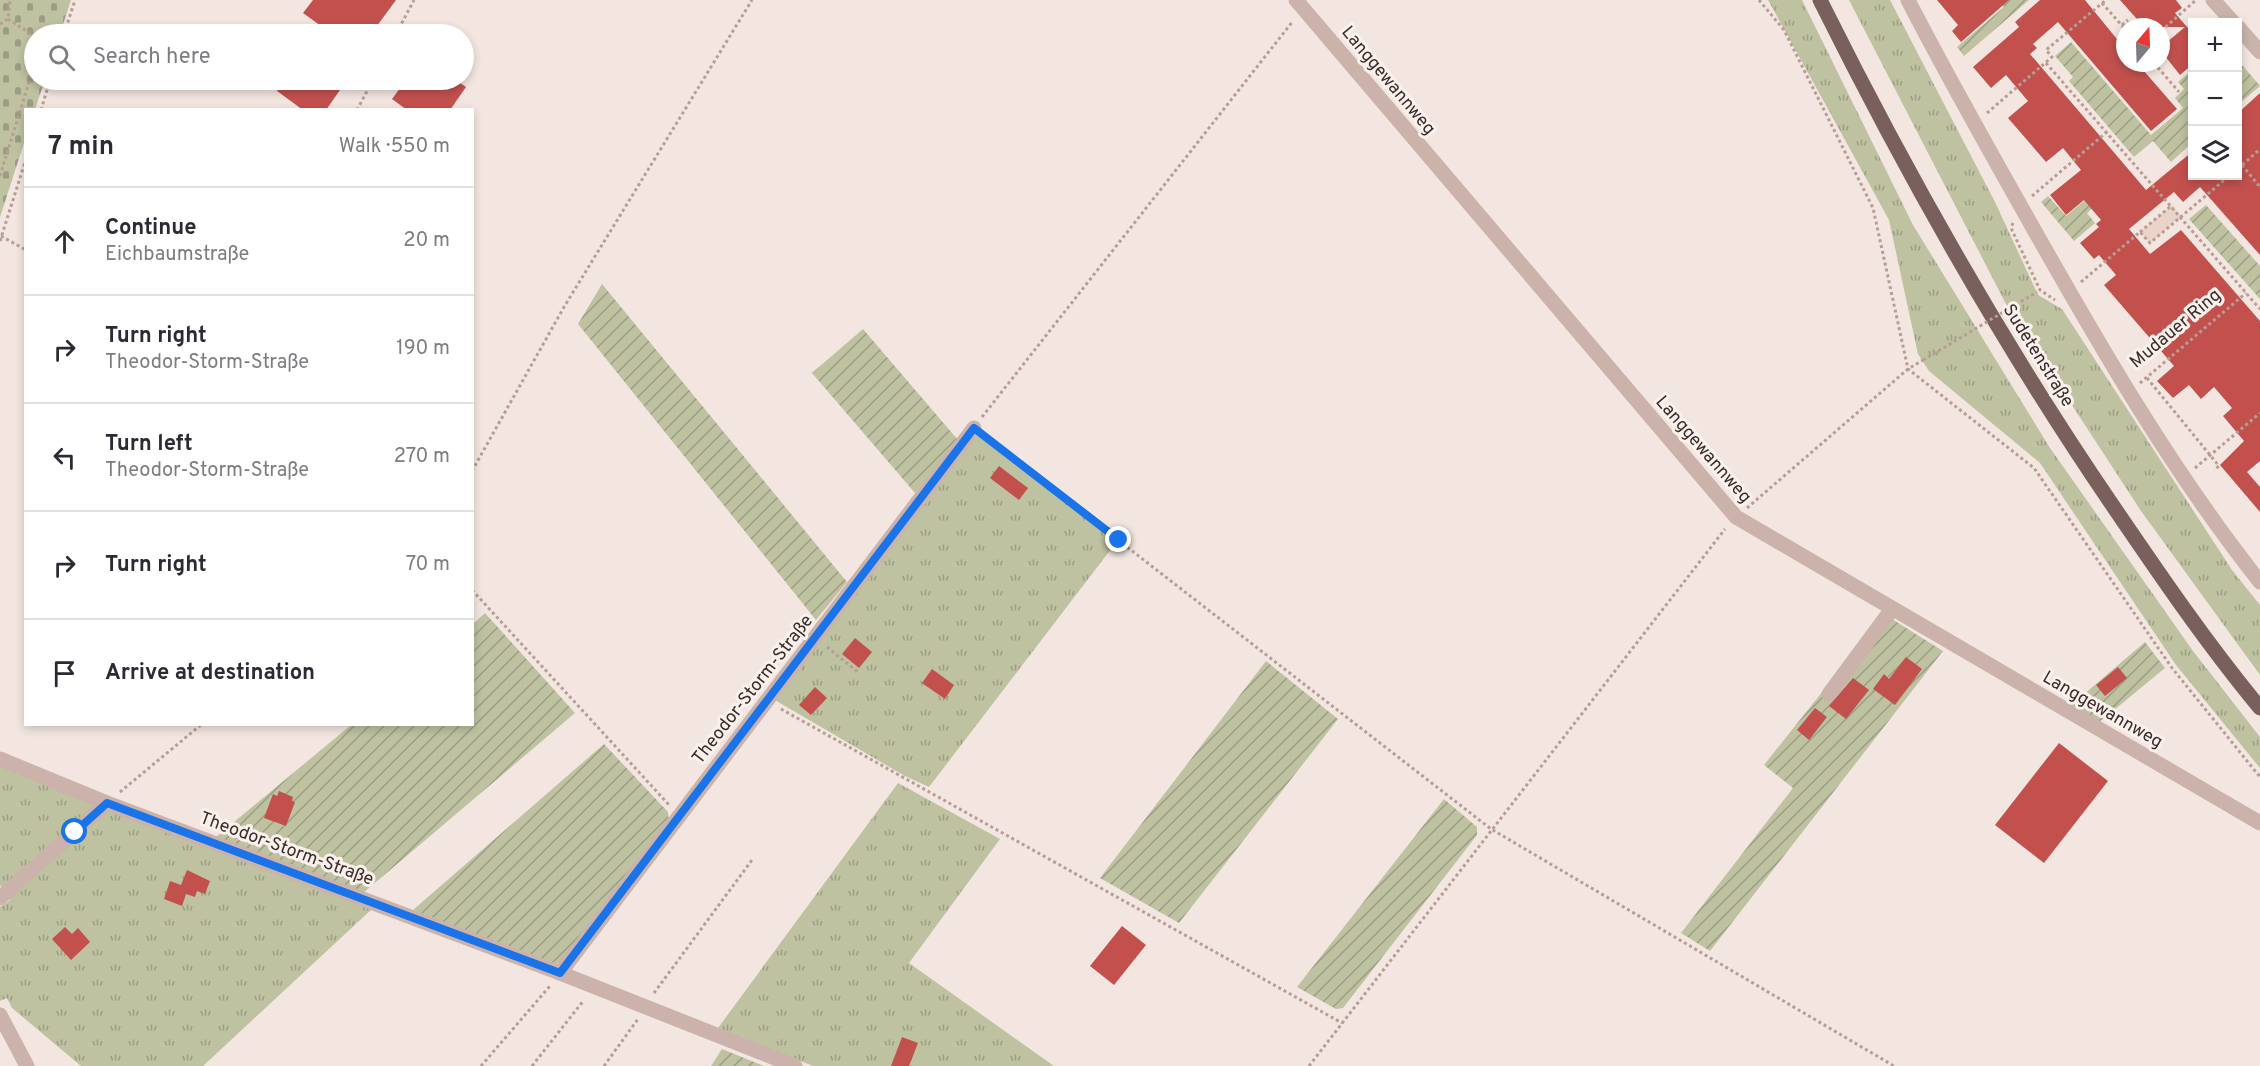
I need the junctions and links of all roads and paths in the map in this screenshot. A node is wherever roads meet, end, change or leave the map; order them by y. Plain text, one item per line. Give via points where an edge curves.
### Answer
1 (10, 0) edge
2 (75, 0) edge
3 (414, 0) edge
4 (752, 0) edge
5 (1759, 0) edge
6 (1820, 0) edge
7 (1908, 0) edge
8 (2196, 0) edge
9 (2213, 0) edge
10 (2104, 1) edge
11 (1299, 4) edge
12 (2117, 18) edge
13 (2230, 18) edge
14 (8, 19) junction
15 (2170, 23) edge
16 (0, 24) edge
17 (67, 24) edge
18 (401, 24) edge
19 (24, 29) edge
20 (2242, 32) edge
21 (2260, 52) edge
22 (2046, 63) junction
23 (2162, 72) edge
24 (27, 90) edge
25 (47, 90) edge
26 (368, 90) edge
27 (2179, 92) dead end
28 (42, 108) edge
29 (358, 108) edge
30 (1974, 124) junction
31 (2108, 131) junction
32 (2260, 149) edge
33 (2242, 164) edge
34 (24, 165) edge
35 (2242, 166) edge
36 (0, 176) edge
37 (2224, 180) edge
38 (2260, 187) edge
39 (2020, 206) junction
40 (2172, 206) junction
41 (2181, 216) junction
42 (2140, 232) junction
43 (1, 238) edge
44 (24, 249) edge
45 (2038, 291) junction
46 (2246, 293) junction
47 (2064, 297) junction
48 (2260, 309) edge
49 (1908, 369) junction
50 (2147, 378) junction
51 (2130, 392) junction
52 (2260, 413) edge
53 (974, 428) junction
54 (2210, 456) junction
55 (474, 467) edge
56 (2214, 470) dead end
57 (2185, 477) junction
58 (1736, 517) junction
59 (2260, 582) edge
60 (474, 592) edge
61 (1892, 609) junction
62 (816, 639) junction
63 (859, 673) dead end
64 (1830, 694) dead end
65 (767, 701) junction
66 (2260, 708) edge
67 (200, 726) edge
68 (0, 759) edge
69 (2260, 777) edge
70 (107, 803) junction
71 (679, 816) junction
72 (2260, 823) edge
73 (1491, 829) junction
74 (752, 860) dead end
75 (0, 898) edge
76 (560, 973) junction
77 (595, 987) junction
78 (645, 1007) junction
79 (0, 1015) edge
80 (1342, 1023) junction
81 (27, 1066) edge
82 (481, 1066) edge
83 (532, 1066) edge
84 (604, 1066) edge
85 (795, 1066) edge
86 (1309, 1066) edge
87 (1894, 1066) edge

1 - 14 path
2 - 17 path
3 - 18 path
4 - 55 path via 564,307
5 - 49 path via 1784,30 1873,208
6 - 66 main road, Sudetenstraße via 1879,119 1983,302 2063,432 2157,571
7 - 30 street, Mudauer Ring
8 - 15 path
9 - 13 street
10 - 12 path
10 - 22 path via 2046,50 2052,57
11 - 53 path
11 - 58 street, Langgewannweg
14 - 16 path
14 - 19 path
20 - 21 street
22 - 30 path
22 - 31 path, Mudauer Ring
23 - 27 path
24 - 36 path
25 - 28 path
26 - 29 path
30 - 39 street, Mudauer Ring
31 - 39 path
31 - 40 path, Mudauer Ring
32 - 33 path
34 - 43 path
35 - 38 path
37 - 41 path
39 - 45 path via 2011,228
39 - 47 street, Mudauer Ring
40 - 41 path, Mudauer Ring
40 - 42 path
41 - 42 path via 2150,243
41 - 46 path, Mudauer Ring
42 - 47 path
43 - 44 path
45 - 47 path
45 - 49 path, bridge
46 - 48 path, Mudauer Ring
46 - 50 path, Mudauer Ring
47 - 51 street, Mudauer Ring
49 - 58 path
49 - 69 path via 2034,468 2172,668
50 - 51 path, Mudauer Ring
50 - 54 path
51 - 57 street, Mudauer Ring
52 - 54 path
53 - 62 street, Theodor-Storm-Straße
53 - 73 path
54 - 56 path via 2219,466
54 - 57 path
57 - 59 street, Mudauer Ring
58 - 61 street, Langgewannweg
58 - 73 path
60 - 71 path
61 - 64 street
61 - 72 street, Langgewannweg
62 - 63 path
62 - 65 street, Theodor-Storm-Straße
65 - 71 street, Theodor-Storm-Straße
65 - 80 path
67 - 70 path
68 - 70 street, Theodor-Storm-Straße
70 - 75 street
70 - 76 street, Theodor-Storm-Straße
71 - 76 street, Theodor-Storm-Straße
73 - 80 path
73 - 87 path
74 - 78 path
76 - 77 street, Theodor-Storm-Straße
76 - 82 path
77 - 78 street, Theodor-Storm-Straße
77 - 83 path
78 - 84 path
78 - 85 street, Theodor-Storm-Straße
79 - 81 street
80 - 86 path

